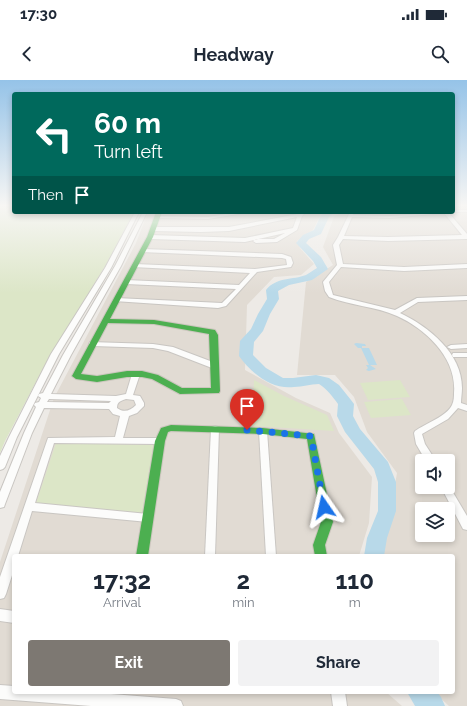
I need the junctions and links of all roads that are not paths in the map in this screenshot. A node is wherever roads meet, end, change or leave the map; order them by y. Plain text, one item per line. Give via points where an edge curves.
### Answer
1 (125, 234) edge
2 (134, 234) edge
3 (151, 234) edge
4 (168, 234) edge
5 (271, 234) edge
6 (342, 234) edge
7 (467, 236) edge
8 (341, 237) junction
9 (143, 251) junction
10 (340, 265) junction
11 (135, 266) junction
12 (467, 266) edge
13 (255, 271) junction
14 (126, 282) junction
15 (240, 287) junction
16 (467, 298) edge
17 (116, 300) junction
18 (395, 312) junction
19 (106, 320) junction
20 (93, 344) junction
21 (467, 346) edge
22 (451, 347) junction
23 (467, 355) edge
24 (459, 361) junction
25 (215, 366) junction
26 (136, 374) junction
27 (34, 396) junction
28 (46, 396) junction
29 (130, 396) junction
30 (115, 403) junction
31 (29, 405) junction
32 (42, 405) junction
33 (457, 405) junction
34 (467, 408) edge
35 (125, 414) junction
36 (215, 429) junction
37 (263, 431) junction
38 (118, 441) junction
39 (160, 441) junction
40 (427, 454) edge
41 (0, 467) edge
42 (450, 494) edge
43 (0, 504) edge
44 (29, 507) junction
45 (148, 518) junction
46 (466, 522) edge
47 (15, 554) edge
48 (142, 554) edge
49 (210, 554) edge
50 (271, 554) edge
51 (320, 554) edge
52 (12, 562) edge
53 (0, 594) edge
54 (0, 615) edge
55 (12, 616) edge
56 (0, 692) edge
57 (12, 693) edge
58 (25, 694) edge
59 (338, 694) edge
60 (176, 706) edge
61 (340, 706) edge

1 - 27 street via 108,268 55,354
2 - 28 street
3 - 9 street
4 - 5 street via 245,240
6 - 8 street
7 - 8 street via 424,240
8 - 10 street via 336,245
9 - 11 street
9 - 13 street via 289,258 289,266
10 - 12 street via 404,269
10 - 18 street via 326,282 331,296
11 - 13 street
11 - 14 street
13 - 15 street
14 - 15 street
14 - 17 street
15 - 17 street via 224,305 218,306
16 - 18 street via 417,300
17 - 19 street
18 - 22 street via 433,331
19 - 20 street
19 - 25 street via 154,322 212,332
20 - 25 street via 154,346 170,349
20 - 26 street via 76,376 98,379
21 - 22 street
22 - 24 street
23 - 24 street
24 - 33 street via 465,386
25 - 26 street via 216,391 208,392 180,390 155,377
26 - 29 street
27 - 28 street
27 - 31 street
28 - 30 street
28 - 32 street
29 - 30 street
29 - 35 street via 137,398 140,406
30 - 32 street
30 - 35 street via 118,413
31 - 32 street
31 - 41 street
32 - 43 street
33 - 34 street
33 - 40 street via 439,422 418,433
35 - 38 street
36 - 37 street
36 - 39 street via 171,428 164,430
36 - 49 street
37 - 50 street
37 - 51 street via 311,436 327,522 319,545
38 - 39 street
38 - 44 street via 51,440
39 - 45 street
42 - 46 street
44 - 45 street
44 - 47 street
45 - 48 street
52 - 53 street
54 - 55 street
56 - 57 street
58 - 60 street
59 - 61 street

